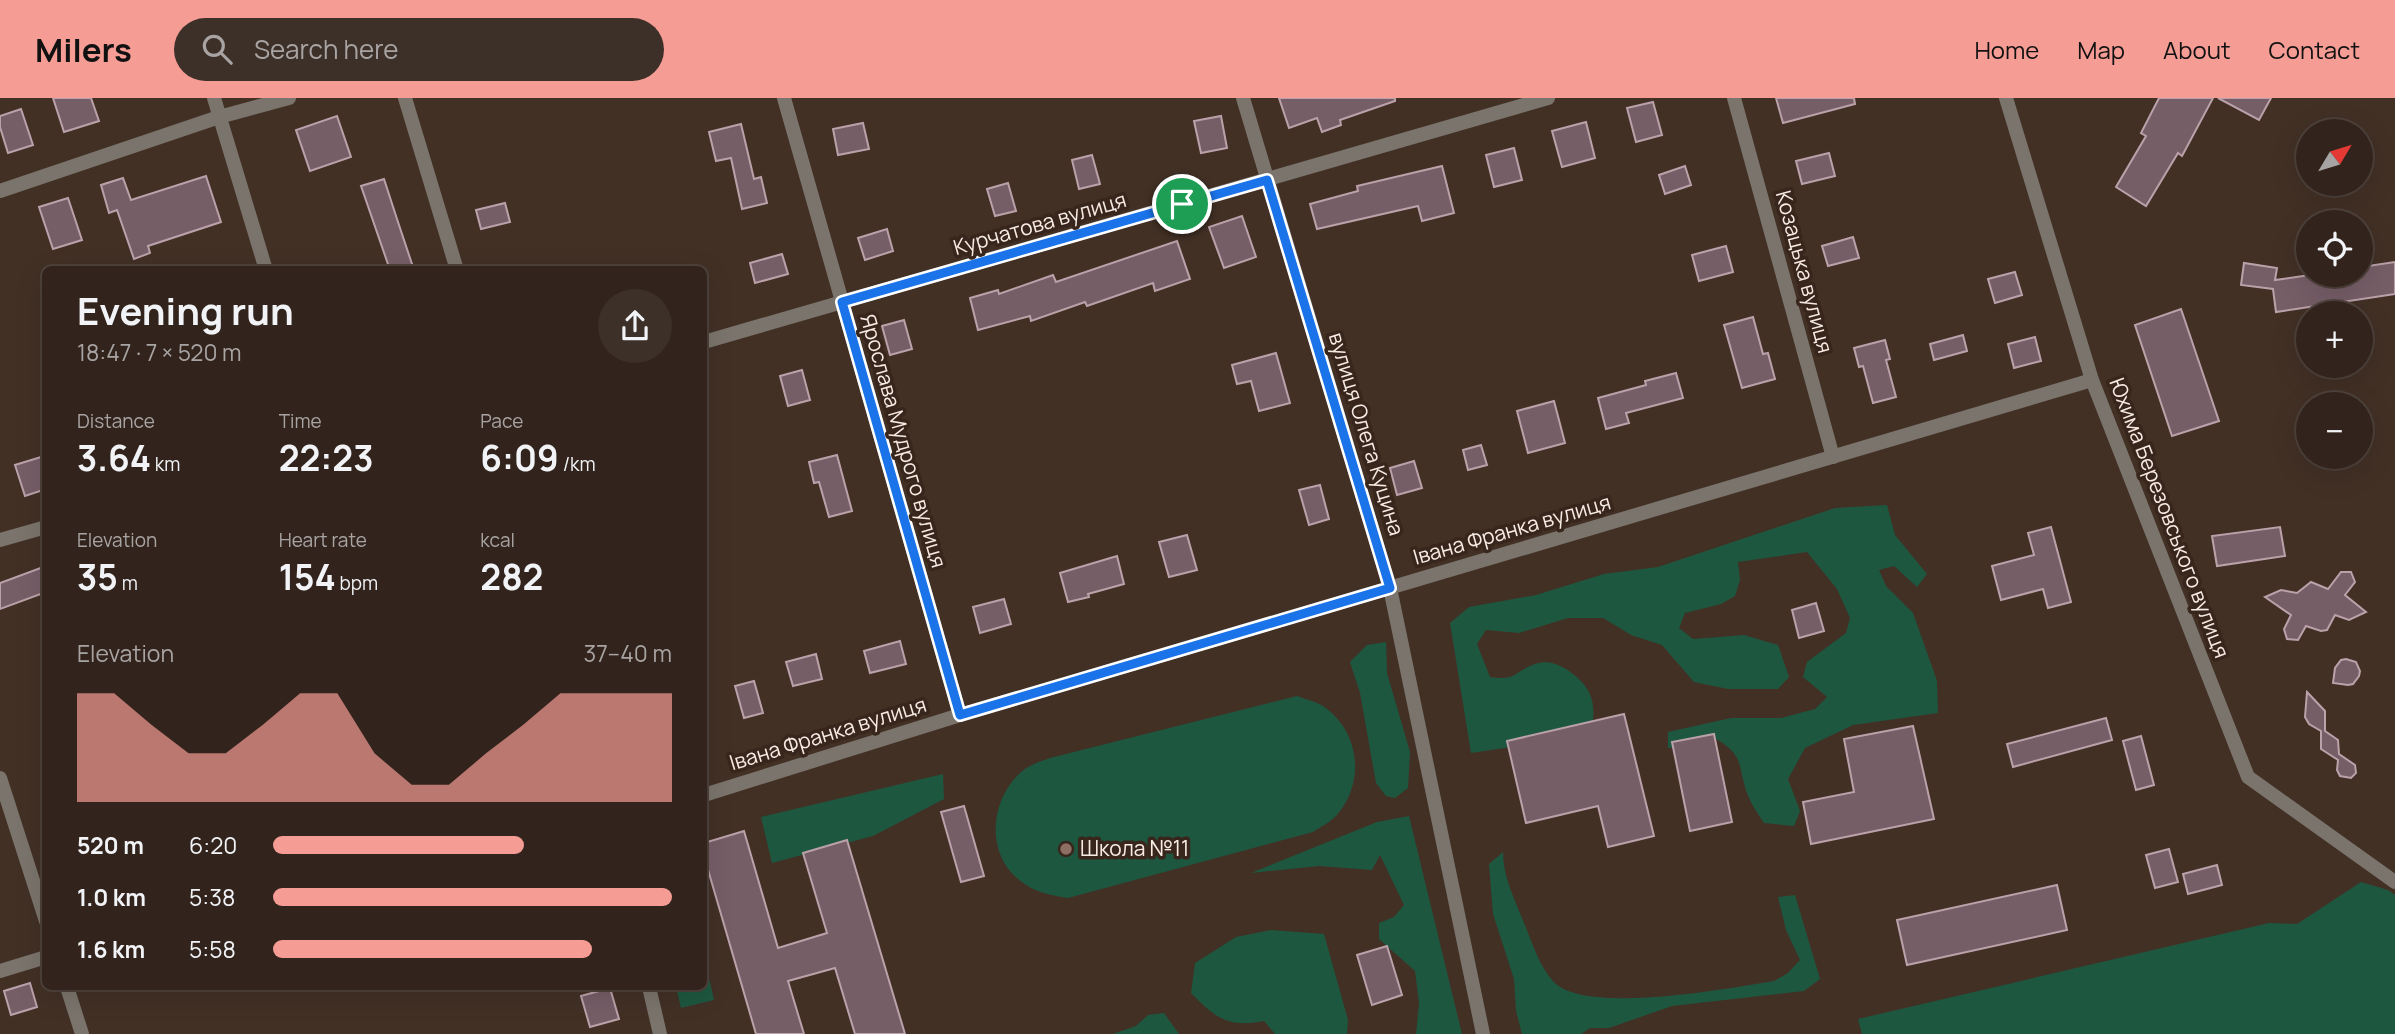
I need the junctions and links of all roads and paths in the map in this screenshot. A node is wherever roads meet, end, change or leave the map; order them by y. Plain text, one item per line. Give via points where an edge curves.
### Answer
1 (214, 98) edge
2 (289, 98) edge
3 (405, 98) edge
4 (784, 98) edge
5 (1243, 98) edge
6 (1548, 98) edge
7 (1734, 98) edge
8 (2006, 98) edge
9 (219, 117) junction
10 (1267, 180) junction
11 (0, 191) edge
12 (264, 266) edge
13 (456, 266) edge
14 (842, 302) junction
15 (707, 341) edge
16 (2092, 380) junction
17 (1833, 457) junction
18 (42, 528) edge
19 (0, 540) edge
20 (1390, 588) junction
21 (960, 715) junction
22 (0, 778) edge
23 (707, 794) edge
24 (2395, 882) edge
25 (42, 909) edge
26 (42, 958) edge
27 (0, 971) edge
28 (67, 990) edge
29 (650, 990) edge
30 (82, 1034) edge
31 (660, 1034) edge
32 (1483, 1034) edge

1 - 9 street
2 - 9 street
3 - 13 street
4 - 14 street, Ярослава Мудрого вулиця
5 - 10 street, вулиця Олега Куцина
6 - 10 street, Курчатова вулиця
7 - 17 street, Козацька вулиця
8 - 16 street, Юхима Березовського вулиця
9 - 11 street
9 - 12 street
10 - 14 street, Курчатова вулиця
10 - 20 street, вулиця Олега Куцина
14 - 15 street, Курчатова вулиця
14 - 21 street, Ярослава Мудрого вулиця
16 - 17 street, Івана Франка вулиця
16 - 24 street, Юхима Березовського вулиця via 2248,777
17 - 20 street, Івана Франка вулиця
18 - 19 street
20 - 21 street, Івана Франка вулиця
20 - 32 street, вулиця Олега Куцина
21 - 23 street, Івана Франка вулиця
22 - 25 street
26 - 27 street
28 - 30 street
29 - 31 street

